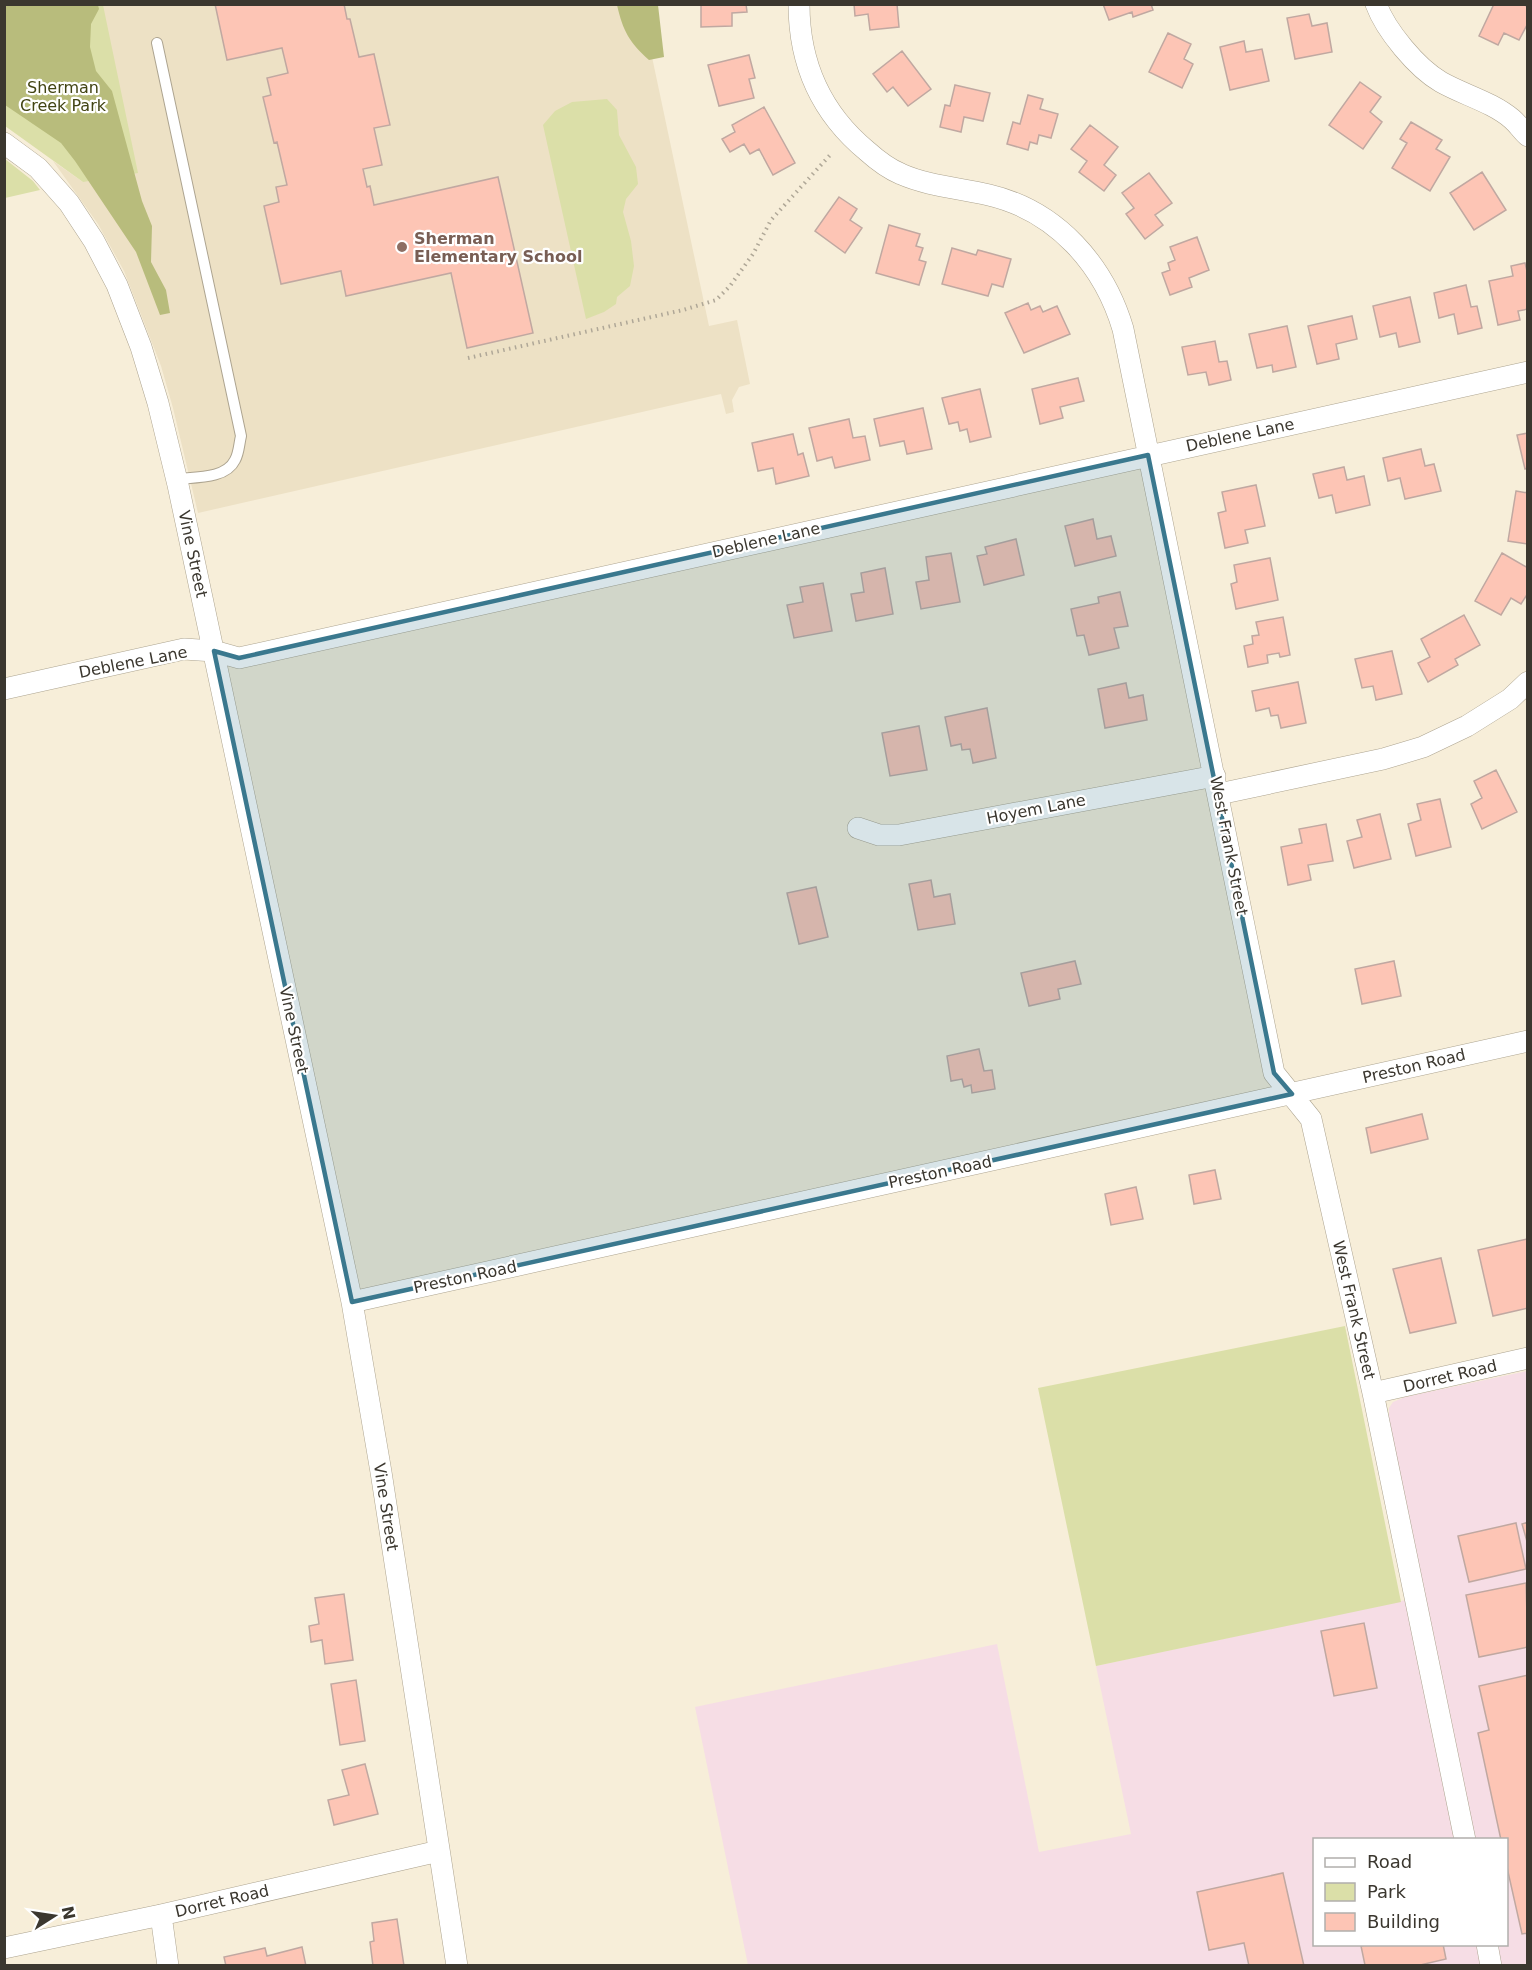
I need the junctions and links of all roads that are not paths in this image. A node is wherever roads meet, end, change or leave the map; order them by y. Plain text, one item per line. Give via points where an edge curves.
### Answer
1 (799, 4) edge
2 (1376, 4) edge
3 (157, 43) dead end
4 (1527, 136) edge
5 (4, 143) edge
6 (1527, 372) edge
7 (1148, 455) junction
8 (177, 479) junction
9 (214, 651) junction
10 (1527, 682) edge
11 (4, 689) edge
12 (1217, 785) junction
13 (858, 828) dead end
14 (1527, 1041) edge
15 (1292, 1094) junction
16 (352, 1302) junction
17 (1527, 1358) edge
18 (1372, 1393) junction
19 (1465, 1838) edge
20 (439, 1851) junction
21 (161, 1915) junction
22 (1487, 1946) edge
23 (4, 1948) edge
24 (168, 1965) edge
25 (457, 1965) edge
26 (1491, 1965) edge

1 - 7 street, West Frank Street via 800,35 816,89 854,141 900,174 1015,203 1059,229 1091,263 1117,307
2 - 4 street via 1414,59 1440,81 1512,118
3 - 8 lane via 241,436 229,470
5 - 8 street, Vine Street via 38,168 69,203 117,285 145,358
6 - 7 street, Deblene Lane
7 - 9 street, Deblene Lane via 239,658
7 - 12 street, West Frank Street
8 - 9 street, Vine Street
9 - 11 street, Deblene Lane via 184,649
9 - 16 street, Vine Street
10 - 12 street, Hoyem Lane via 1510,699 1424,747 1383,759
12 - 13 street, Hoyem Lane via 899,835 879,835
12 - 15 street, West Frank Street via 1274,1073
14 - 15 street, Preston Road
15 - 16 street, Preston Road
15 - 18 street, West Frank Street via 1311,1119
16 - 20 street, Vine Street
17 - 18 street, Dorret Road
18 - 19 street, West Frank Street
20 - 21 street, Dorret Road
20 - 25 street, Vine Street
21 - 23 street, Dorret Road
21 - 24 street
22 - 26 street

